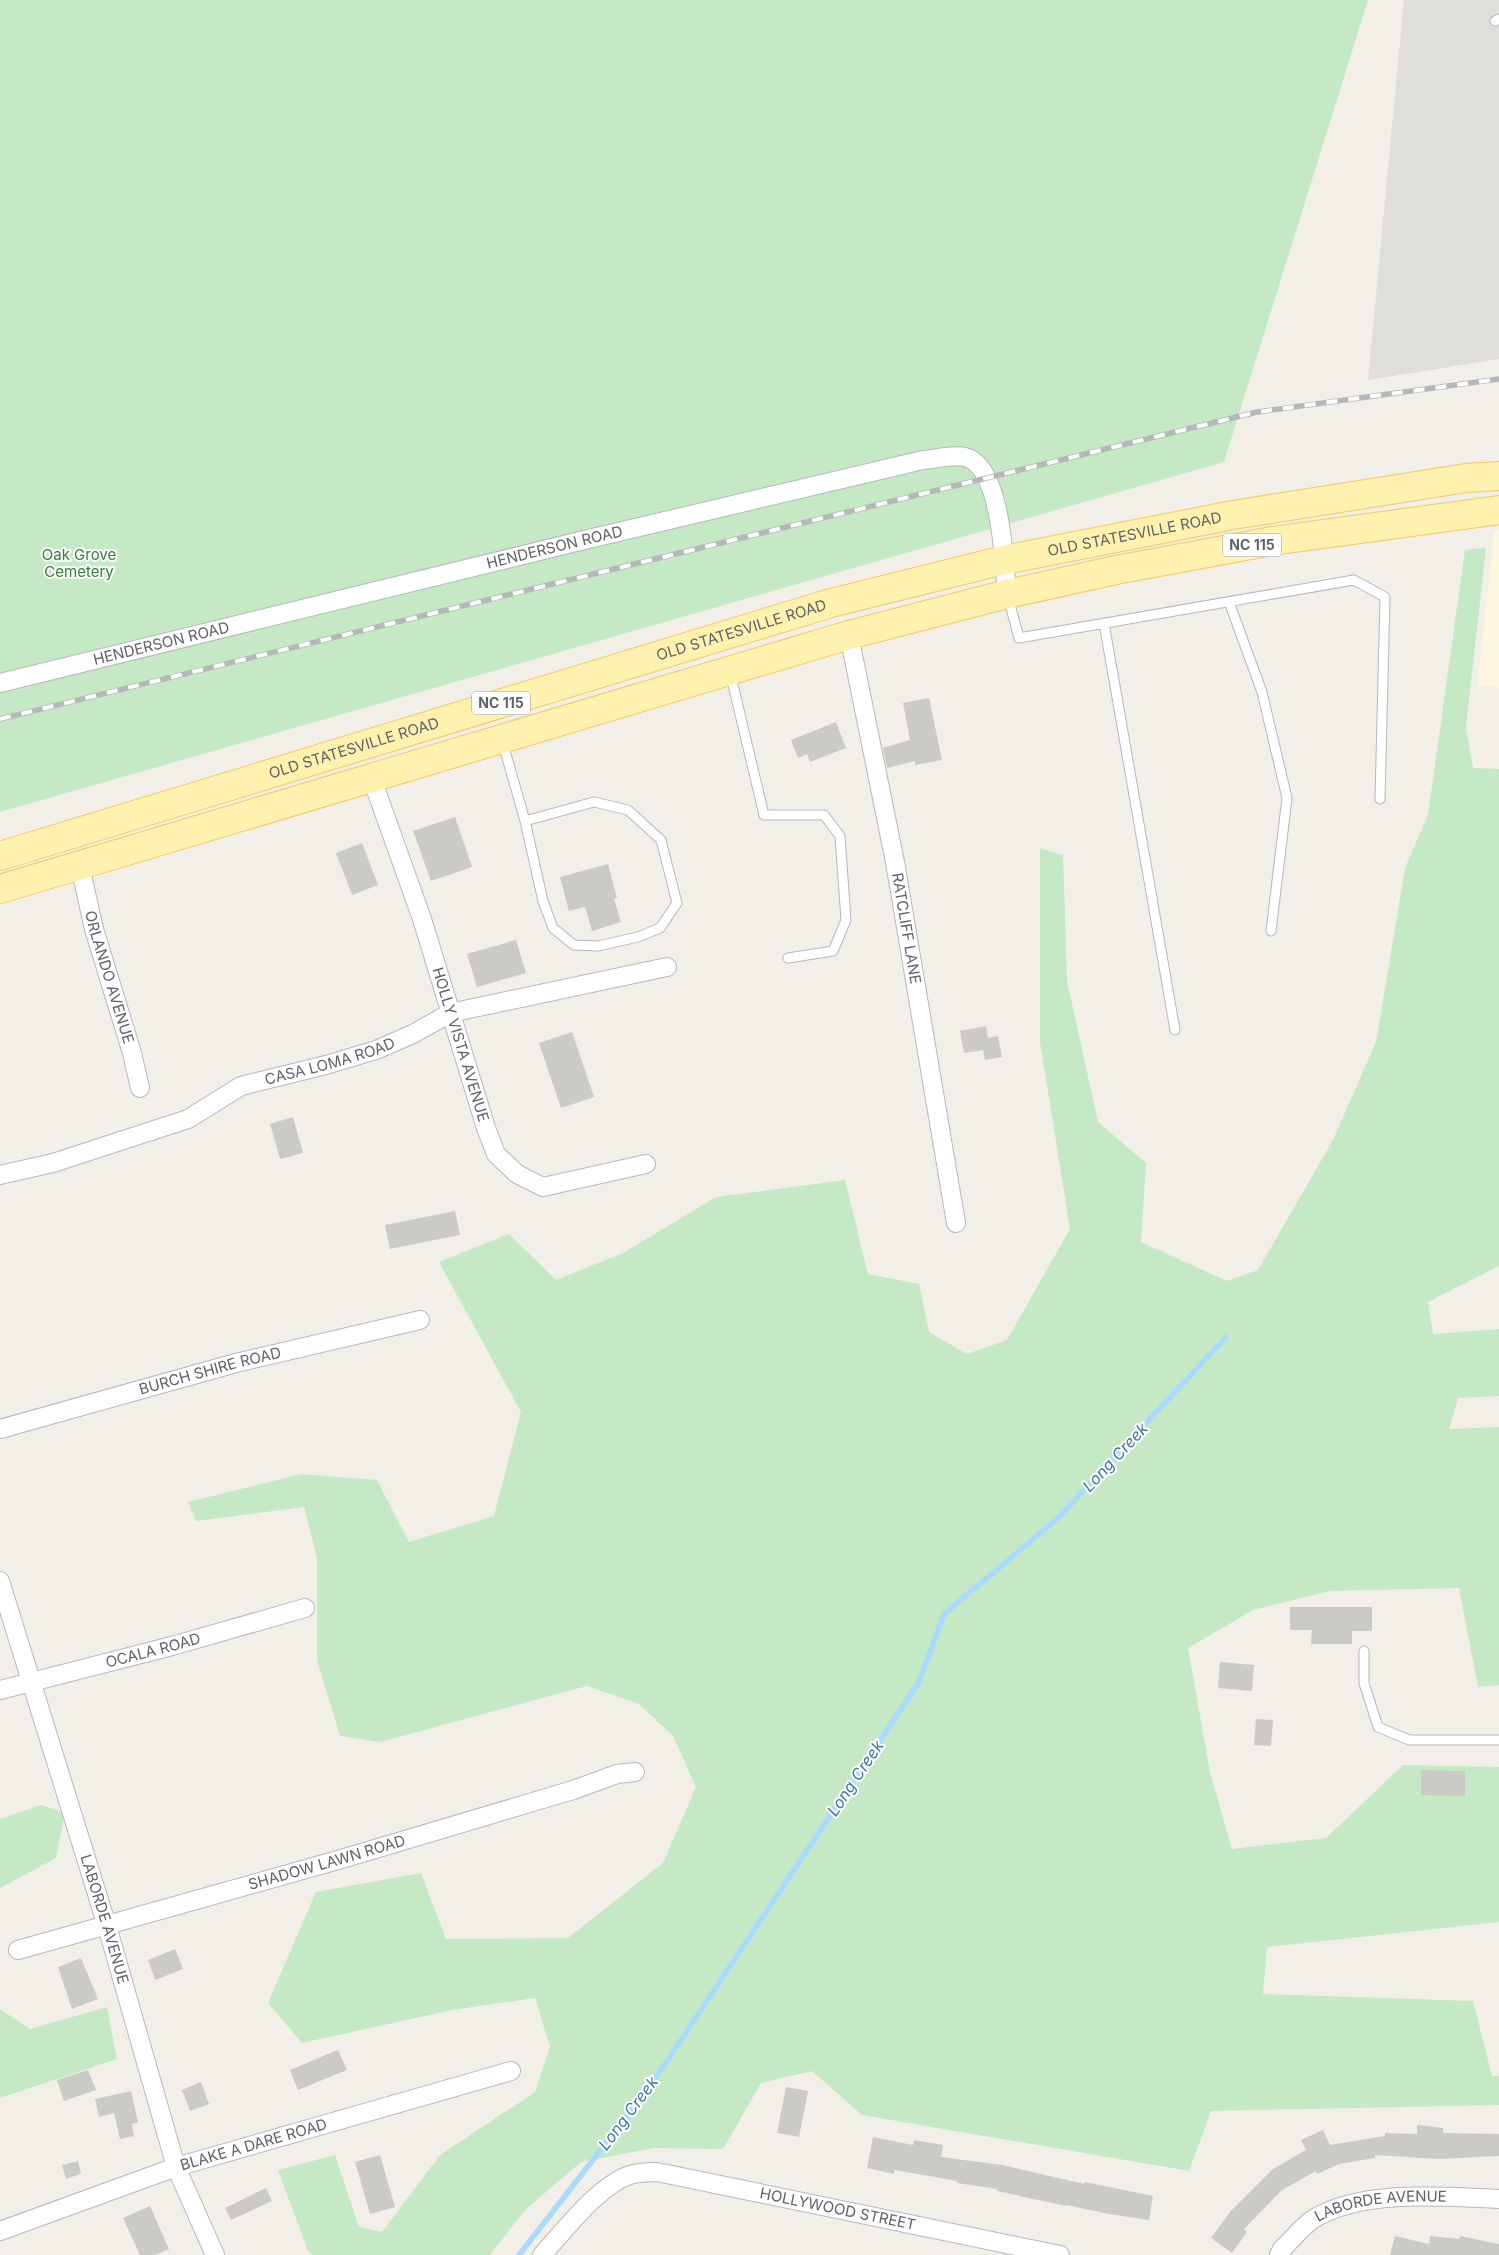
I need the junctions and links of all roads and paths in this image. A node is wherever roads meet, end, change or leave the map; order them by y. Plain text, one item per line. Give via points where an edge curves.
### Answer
1 (1499, 476) edge
2 (1499, 510) edge
3 (1004, 560) junction
4 (1007, 594) junction
5 (1229, 602) junction
6 (1104, 623) junction
7 (849, 635) junction
8 (730, 672) junction
9 (0, 683) edge
10 (502, 740) junction
11 (372, 779) junction
12 (1380, 799) dead end
13 (525, 821) junction
14 (0, 856) edge
15 (80, 866) junction
16 (0, 889) edge
17 (1271, 931) dead end
18 (788, 958) dead end
19 (667, 967) dead end
20 (450, 1013) junction
21 (1175, 1030) dead end
22 (140, 1088) dead end
23 (646, 1164) dead end
24 (0, 1175) edge
25 (956, 1223) dead end
26 (420, 1320) dead end
27 (0, 1429) edge
28 (0, 1581) edge
29 (305, 1608) dead end
30 (1364, 1651) dead end
31 (32, 1681) junction
32 (0, 1690) edge
33 (1499, 1740) edge
34 (635, 1772) dead end
35 (107, 1926) junction
36 (18, 1950) dead end
37 (511, 2071) dead end
38 (176, 2167) junction
39 (1499, 2199) edge
40 (0, 2230) edge
41 (215, 2255) edge
42 (542, 2255) edge
43 (1060, 2255) edge
44 (1279, 2255) edge

1 - 3 main road, OLD STATESVILLE ROAD / NC 115 via 1466,478 1233,514
2 - 4 main road, NC 115 via 1272,541
3 - 4 street, HENDERSON ROAD
3 - 9 street, HENDERSON ROAD via 1001,529 992,493 980,466 965,457 924,460
3 - 14 main road, OLD STATESVILLE ROAD / NC 115 via 831,603
4 - 6 lane via 1019,638
4 - 7 main road, NC 115
5 - 6 lane
5 - 12 lane via 1354,580 1385,597
5 - 17 lane via 1262,692 1287,798
6 - 21 lane
7 - 8 main road, NC 115
7 - 25 street, RATCLIFF LANE via 895,862
8 - 10 main road, NC 115
8 - 18 lane via 764,814 824,815 840,836 846,920 843,928 833,951
10 - 11 main road, NC 115
10 - 13 lane
11 - 15 main road, NC 115
11 - 20 street, HOLLY VISTA AVENUE via 422,919
13 - 13 lane via 543,901 553,928 574,944 598,946 638,937 660,928 677,903 661,840 628,810 594,802
15 - 16 main road, NC 115
15 - 22 street, ORLANDO AVENUE via 94,929
19 - 20 street, CASA LOMA ROAD
20 - 23 street, HOLLY VISTA AVENUE via 496,1154 517,1174 543,1187
20 - 24 street, CASA LOMA ROAD via 376,1050 241,1086 188,1119 53,1163
26 - 27 street, BURCH SHIRE ROAD via 245,1360
28 - 31 street, LABORDE AVENUE
29 - 31 street, OCALA ROAD
30 - 33 lane via 1364,1683 1378,1726 1409,1740
31 - 32 street, OCALA ROAD
31 - 35 street, LABORDE AVENUE
34 - 35 street, SHADOW LAWN ROAD via 617,1774 471,1821
35 - 36 street, SHADOW LAWN ROAD
35 - 38 street, LABORDE AVENUE
37 - 38 street, BLAKE A DARE ROAD
38 - 40 street, BLAKE A DARE ROAD
38 - 41 street, LABORDE AVENUE
39 - 44 street, LABORDE AVENUE via 1387,2198 1338,2208 1314,2219
42 - 43 street, HOLLYWOOD STREET via 582,2210 618,2180 642,2172 657,2172

